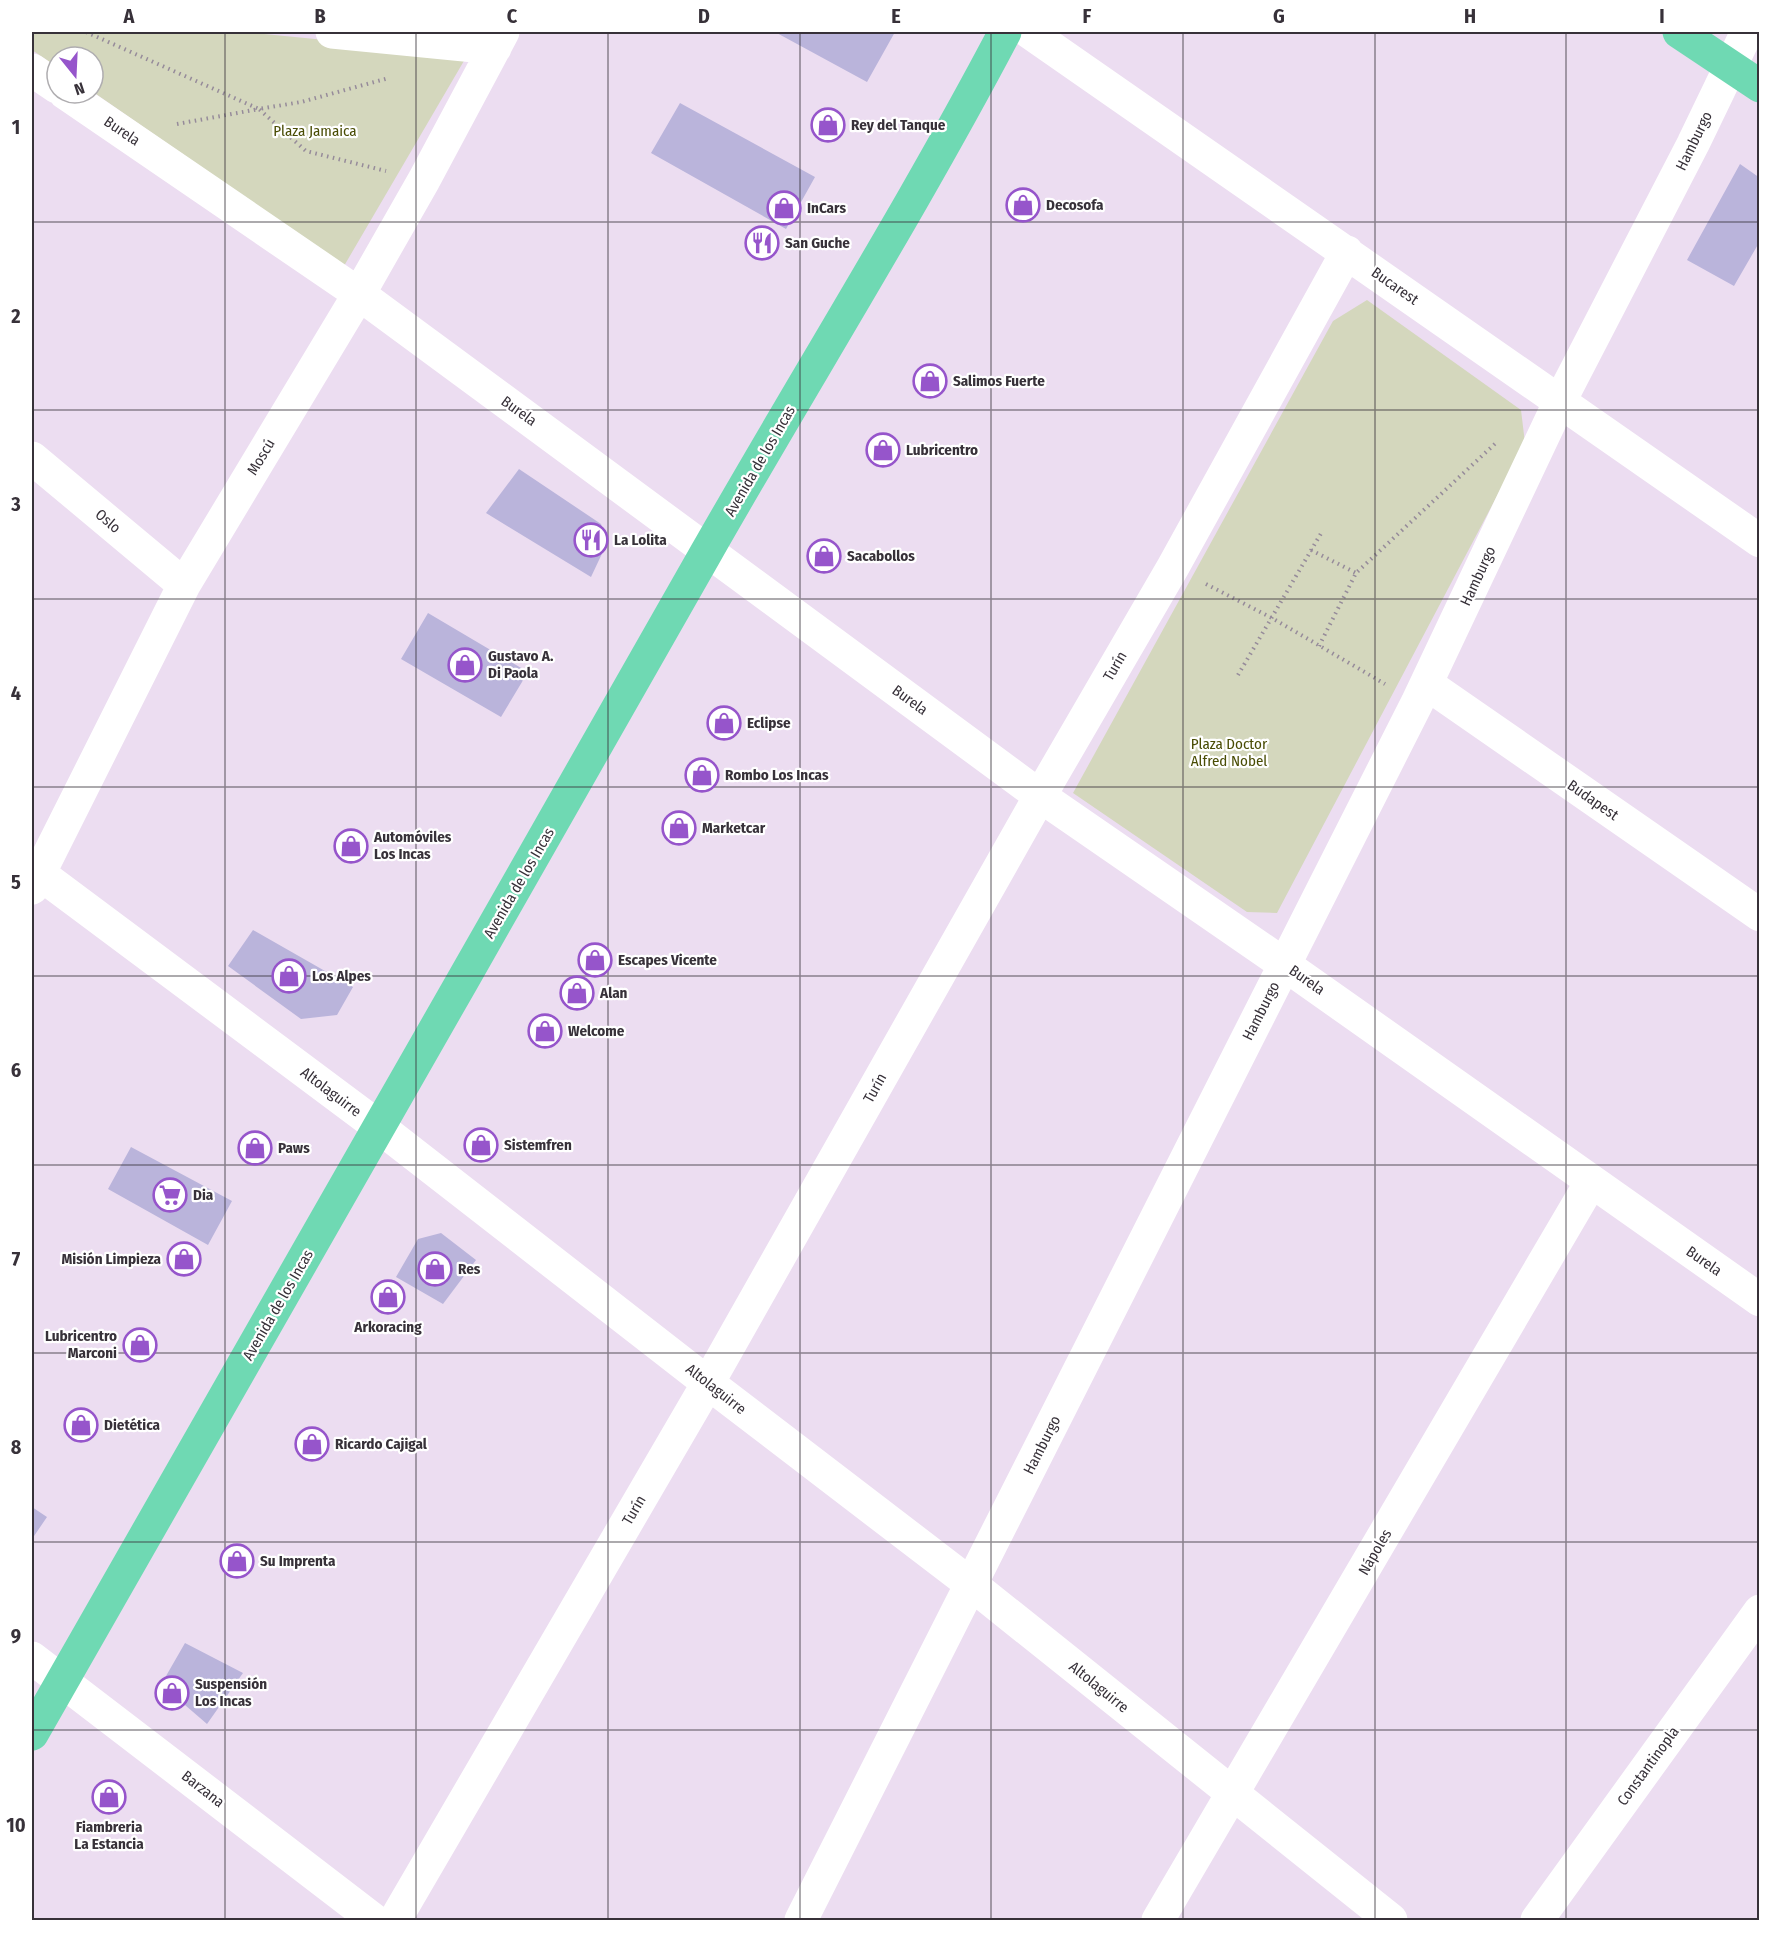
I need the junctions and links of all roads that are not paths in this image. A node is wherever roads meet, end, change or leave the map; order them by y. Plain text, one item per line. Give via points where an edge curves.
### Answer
1 (332, 32) edge
2 (1005, 32) edge
3 (1029, 32) edge
4 (1679, 32) edge
5 (1747, 32) edge
6 (499, 40) edge
7 (1729, 66) junction
8 (32, 70) edge
9 (45, 79) edge
10 (1760, 86) edge
11 (83, 105) edge
12 (1347, 252) junction
13 (359, 294) junction
14 (1559, 403) junction
15 (32, 458) edge
16 (1760, 542) edge
17 (708, 551) junction
18 (184, 585) junction
19 (1422, 693) junction
20 (1040, 796) junction
21 (34, 877) edge
22 (1760, 915) edge
23 (1285, 965) junction
24 (379, 1127) junction
25 (1591, 1182) junction
26 (1760, 1300) edge
27 (708, 1383) junction
28 (972, 1585) junction
29 (1760, 1611) edge
30 (32, 1658) edge
31 (62, 1681) junction
32 (32, 1734) edge
33 (1233, 1795) junction
34 (374, 1920) edge
35 (395, 1920) edge
36 (801, 1920) edge
37 (1158, 1920) edge
38 (1391, 1920) edge
39 (1537, 1920) edge

1 - 6 street
2 - 17 main road, Avenida de los Incas via 960,117
3 - 12 street, Bucarest
4 - 7 main road
5 - 7 street, Hamburgo
6 - 13 street, Moscú
7 - 10 main road
7 - 14 street, Hamburgo
8 - 9 street
11 - 13 street, Burela
12 - 14 street, Bucarest
12 - 20 street, Turín via 1173,567
13 - 17 street, Burela
13 - 18 street, Moscú
14 - 16 street, Bucarest
14 - 19 street, Hamburgo
15 - 18 street, Oslo
17 - 20 street, Burela
17 - 24 main road, Avenida de los Incas
18 - 21 street, Moscú
19 - 22 street, Budapest
19 - 23 street, Hamburgo
20 - 23 street, Burela
20 - 27 street, Turín
21 - 24 street, Altolaguirre
23 - 25 street, Burela
23 - 28 street, Hamburgo
24 - 27 street, Altolaguirre
24 - 31 main road, Avenida de los Incas
25 - 26 street, Burela
25 - 33 street, Nápoles
27 - 28 street, Altolaguirre
27 - 35 street, Turín
28 - 33 street, Altolaguirre
28 - 36 street, Hamburgo
29 - 39 street, Constantinopla
30 - 31 street, Barzana
31 - 32 main road, Avenida de los Incas
31 - 34 street, Barzana
33 - 37 street, Nápoles
33 - 38 street, Altolaguirre

